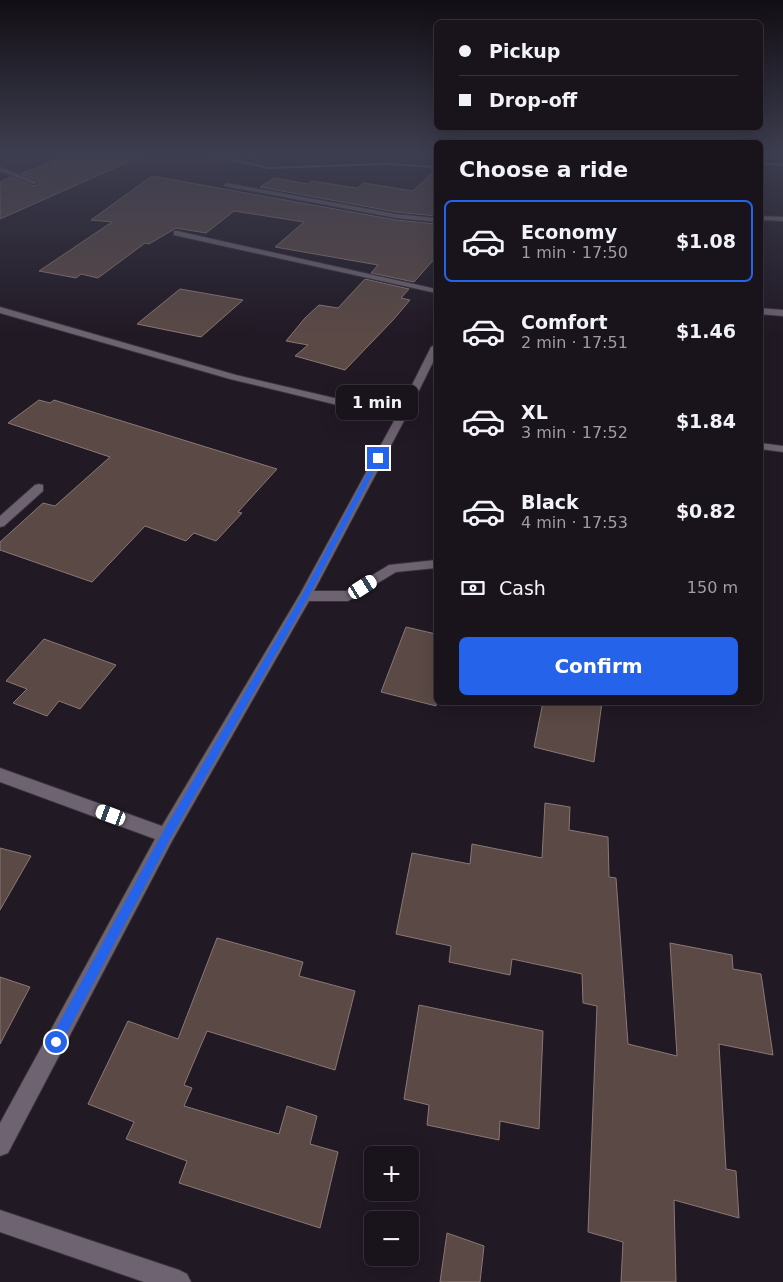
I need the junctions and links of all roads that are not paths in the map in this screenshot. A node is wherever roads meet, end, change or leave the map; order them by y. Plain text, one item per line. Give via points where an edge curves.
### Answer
1 (390, 215) edge
2 (763, 218) edge
3 (783, 219) edge
4 (434, 220) edge
5 (177, 233) dead end
6 (434, 291) edge
7 (0, 310) edge
8 (763, 311) edge
9 (783, 313) edge
10 (434, 351) edge
11 (401, 417) junction
12 (763, 446) edge
13 (783, 449) edge
14 (39, 488) dead end
15 (0, 523) edge
16 (434, 564) edge
17 (305, 596) junction
18 (0, 775) edge
19 (166, 835) junction
20 (0, 1146) edge
21 (0, 1222) edge
22 (179, 1282) edge

1 - 4 street
2 - 3 street
5 - 6 street
7 - 11 street via 233,377
8 - 9 street
10 - 11 street
11 - 17 street
12 - 13 street
14 - 15 street
16 - 17 street via 393,568 348,596
17 - 19 street
18 - 19 street
19 - 20 street
21 - 22 street

